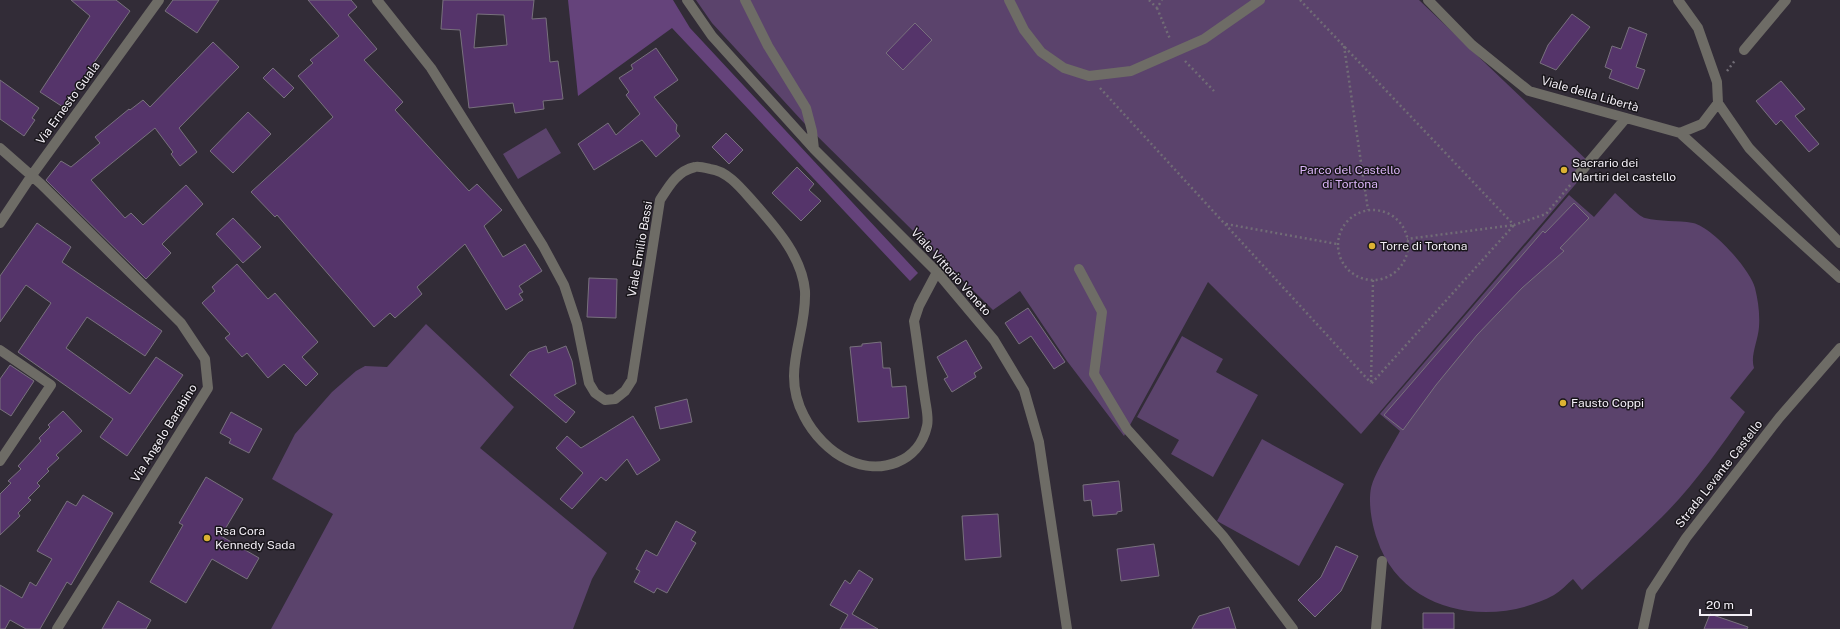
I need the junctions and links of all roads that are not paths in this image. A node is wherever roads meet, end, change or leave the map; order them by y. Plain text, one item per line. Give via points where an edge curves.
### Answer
1 (377, 0) edge
2 (686, 0) edge
3 (745, 0) edge
4 (1009, 0) edge
5 (1260, 0) edge
6 (1428, 0) edge
7 (1678, 0) edge
8 (1786, 0) edge
9 (153, 2) edge
10 (1744, 50) road end
11 (1718, 104) junction
12 (1626, 118) junction
13 (1680, 133) junction
14 (0, 148) edge
15 (814, 149) junction
16 (1580, 174) road end
17 (32, 175) junction
18 (0, 223) edge
19 (1840, 244) edge
20 (1079, 269) dead end
21 (937, 272) junction
22 (1840, 278) edge
23 (1840, 348) edge
24 (0, 350) edge
25 (0, 461) edge
26 (1382, 561) dead end
27 (57, 629) edge
28 (1067, 629) edge
29 (1293, 629) edge
30 (1376, 629) edge
31 (1643, 629) edge

1 - 21 street, Viale Emilio Bassi via 431,68 543,246 564,285 577,324 589,383 595,393 604,400 615,399 625,391 632,380 660,200 673,178 695,166 714,169 735,182 778,230 796,257 805,289 804,313 794,364 794,391 804,417 823,442 847,460 868,466 888,466 909,457 922,444 928,425 914,321
2 - 15 street, Viale Vittorio Veneto via 712,36
3 - 15 street via 768,46 806,108
4 - 5 street via 1024,30 1041,52 1064,68 1089,76 1131,71 1204,39
6 - 12 street, Viale della Libertà via 1472,45 1529,91
7 - 11 street via 1698,28 1717,82
8 - 10 street
9 - 17 street, Via Ernesto Guala
11 - 13 street via 1702,124
11 - 19 street via 1748,148
12 - 13 street, Viale della Libertà
12 - 16 street
13 - 22 street
14 - 17 street, Via Angelo Barabino
15 - 21 street, Viale Vittorio Veneto
17 - 18 street, Via Ernesto Guala
17 - 27 street, Via Angelo Barabino via 181,323 205,359 208,388
20 - 29 street via 1102,312 1094,374 1126,429 1223,536
21 - 28 street, Viale Vittorio Veneto via 994,340 1024,390 1039,442
23 - 31 street, Strada Levante Castello via 1779,418 1686,538 1650,592
24 - 25 street via 51,385
26 - 30 street

